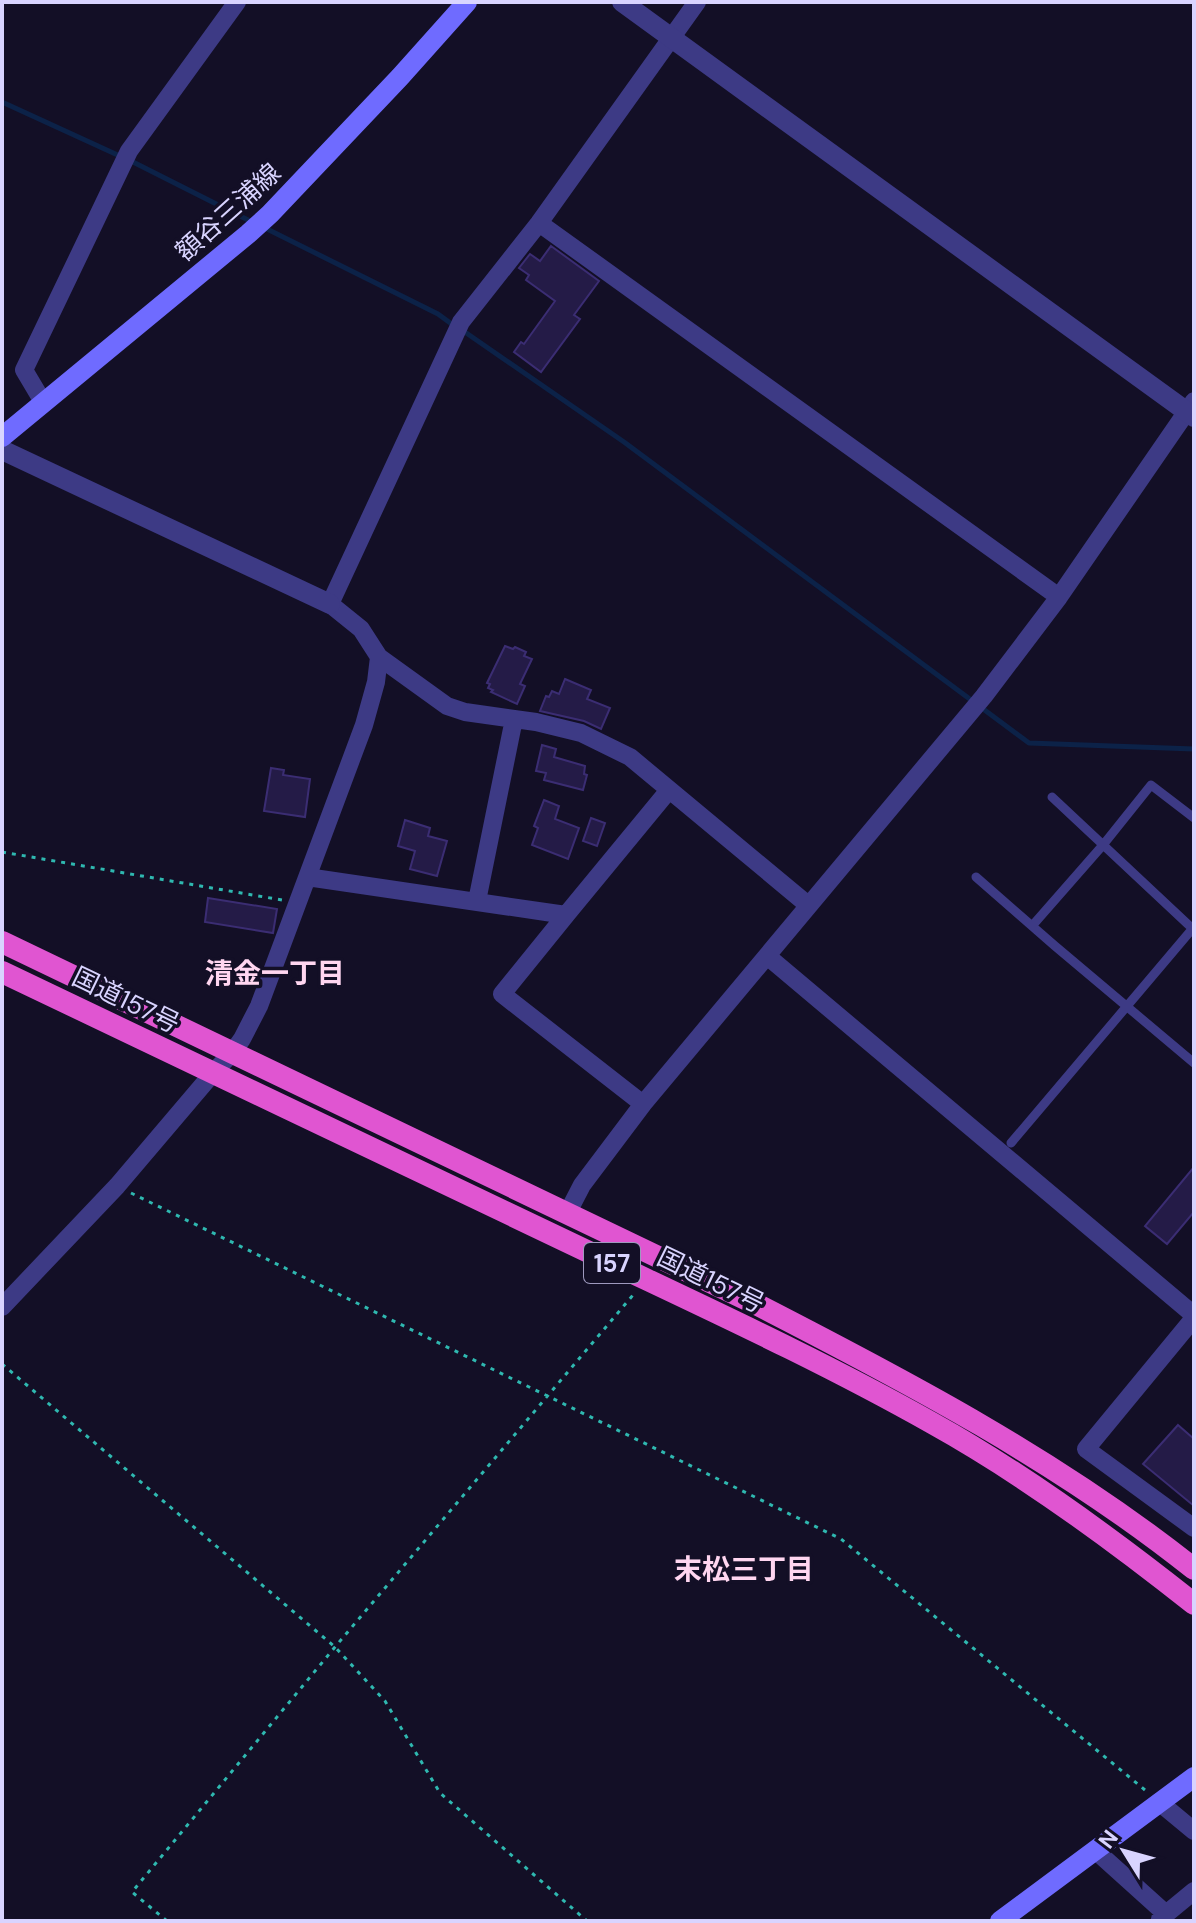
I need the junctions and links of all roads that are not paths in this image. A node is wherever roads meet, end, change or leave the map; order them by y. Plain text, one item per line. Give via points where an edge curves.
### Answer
1 (237, 2) edge
2 (467, 2) edge
3 (622, 2) edge
4 (697, 2) edge
5 (671, 38) junction
6 (539, 223) junction
7 (43, 402) junction
8 (1191, 409) edge
9 (2, 437) edge
10 (2, 450) edge
11 (1059, 597) junction
12 (330, 604) junction
13 (379, 657) junction
14 (514, 719) junction
15 (669, 790) junction
16 (1052, 797) dead end
17 (1194, 818) edge
18 (1103, 845) junction
19 (307, 877) junction
20 (976, 877) dead end
21 (477, 901) junction
22 (808, 905) junction
23 (566, 915) junction
24 (1032, 926) junction
25 (1194, 929) edge
26 (2, 942) edge
27 (767, 956) junction
28 (2, 972) edge
29 (1126, 1006) junction
30 (232, 1053) junction
31 (1194, 1063) edge
32 (213, 1073) junction
33 (643, 1104) junction
34 (1011, 1143) dead end
35 (567, 1214) junction
36 (2, 1307) edge
37 (1194, 1316) edge
38 (1194, 1528) edge
39 (1194, 1569) edge
40 (1194, 1604) edge
41 (1194, 1777) edge
42 (1159, 1802) junction
43 (1194, 1831) edge
44 (1095, 1850) junction
45 (1194, 1891) edge
46 (1162, 1918) edge
47 (1000, 1921) edge

1 - 7 street via 125,160 24,370
2 - 7 main road, 額谷三浦線 via 270,214
3 - 5 street
4 - 5 street
5 - 6 street
5 - 8 street
6 - 11 street
6 - 12 street via 458,330
7 - 9 main road, 額谷三浦線
8 - 11 street
10 - 12 street
11 - 22 street via 984,696
12 - 13 street via 361,629
13 - 14 street via 447,706
13 - 19 street via 364,725
14 - 15 street via 581,733 630,757
14 - 21 street
15 - 22 street
15 - 23 street
16 - 18 lane
17 - 18 lane via 1151,785
18 - 24 lane
18 - 25 lane
19 - 21 street
19 - 30 street via 259,1006
20 - 24 lane
21 - 23 street
22 - 27 street
23 - 33 street via 502,994
24 - 29 lane
25 - 29 lane
26 - 30 highway, 国道157号 / 157
27 - 33 street
27 - 37 street
28 - 32 highway, 国道157号 / 157
29 - 31 lane
29 - 34 lane
30 - 32 street
30 - 35 highway, 国道157号 / 157
32 - 36 street via 117,1186
32 - 40 highway, 国道157号 / 157 via 802,1355 934,1424 1080,1518
33 - 35 street via 582,1185
35 - 39 highway, 国道157号 / 157 via 756,1304 942,1402 1023,1449
37 - 38 street via 1086,1449
41 - 42 main road
42 - 43 street
42 - 44 main road
44 - 46 street
44 - 47 main road
45 - 46 street

